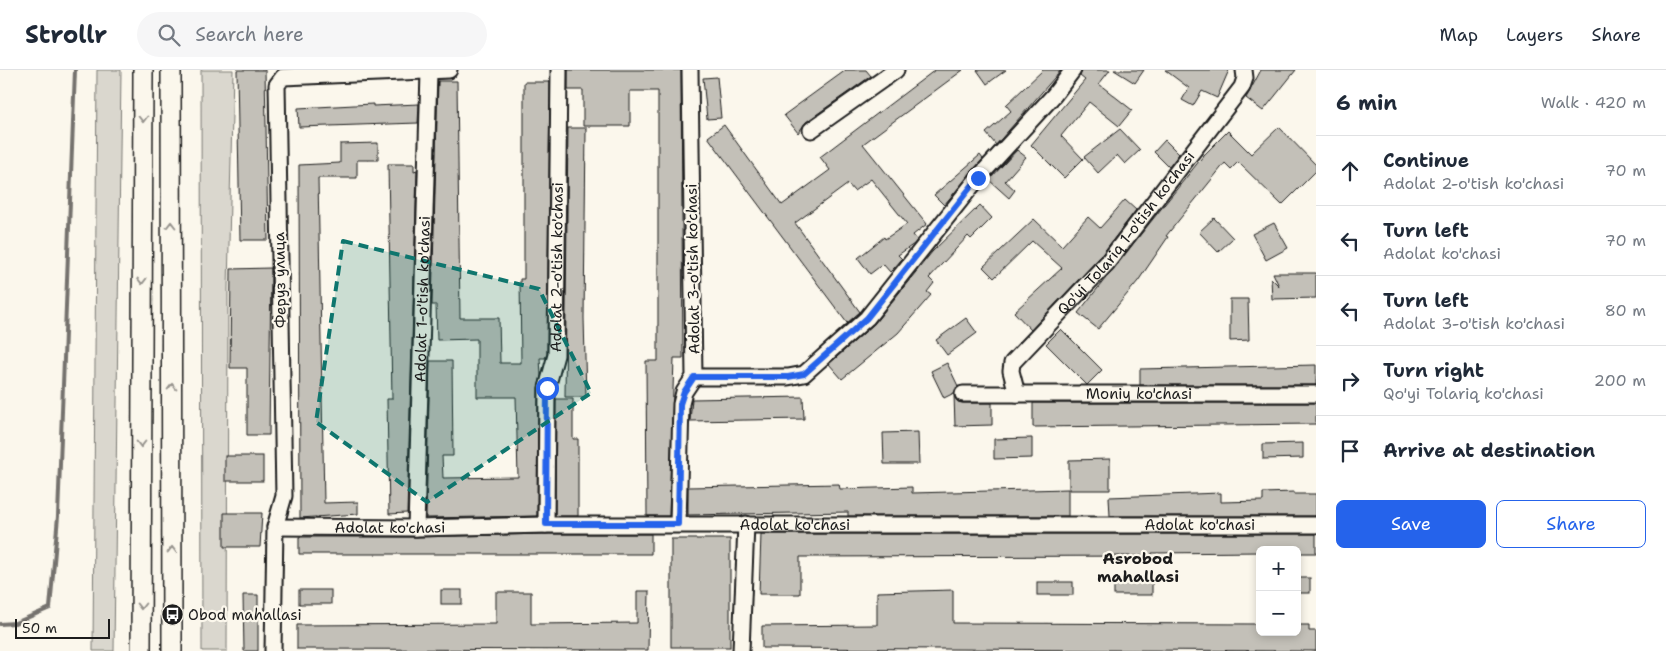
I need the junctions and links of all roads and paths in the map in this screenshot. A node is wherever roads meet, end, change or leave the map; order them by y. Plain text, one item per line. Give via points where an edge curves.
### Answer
1 (143, 70) edge
2 (171, 70) edge
3 (449, 70) edge
4 (559, 70) edge
5 (690, 70) edge
6 (896, 70) edge
7 (1073, 70) edge
8 (1244, 70) edge
9 (430, 72) junction
10 (811, 130) dead end
11 (694, 377) junction
12 (963, 394) dead end
13 (1017, 394) junction
14 (1316, 394) edge
15 (546, 524) junction
16 (678, 524) junction
17 (746, 524) junction
18 (1316, 525) edge
19 (275, 527) junction
20 (416, 528) junction
21 (141, 651) edge
22 (172, 651) edge
23 (273, 651) edge
24 (741, 651) edge

1 -> 21 main road
22 -> 2 main road
3 - 9 street, Феруз улица
4 - 15 street, Adolat 2-o'tish ko'chasi via 556,355 547,388
5 - 11 street, Adolat 3-o'tish ko'chasi
6 - 10 street
7 - 11 street via 978,178 867,318 804,374 788,377
8 - 13 street, Qo'yi Tolariq 1-o'tish ko'chasi via 1242,87 1108,263 1012,363
9 - 19 street, Феруз улица via 284,77 277,86 284,496
9 - 20 street, Adolat 1-o'tish ko'chasi
11 - 16 street, Adolat 3-o'tish ko'chasi via 680,404
12 - 13 street, Moniy ko'chasi
13 - 14 street, Moniy ko'chasi
15 - 16 street, Adolat ko'chasi
15 - 20 street, Adolat ko'chasi
16 - 17 street, Adolat ko'chasi
17 - 18 street, Adolat ko'chasi
17 - 24 street
19 - 20 street, Adolat ko'chasi
19 - 23 street, Феруз улица

